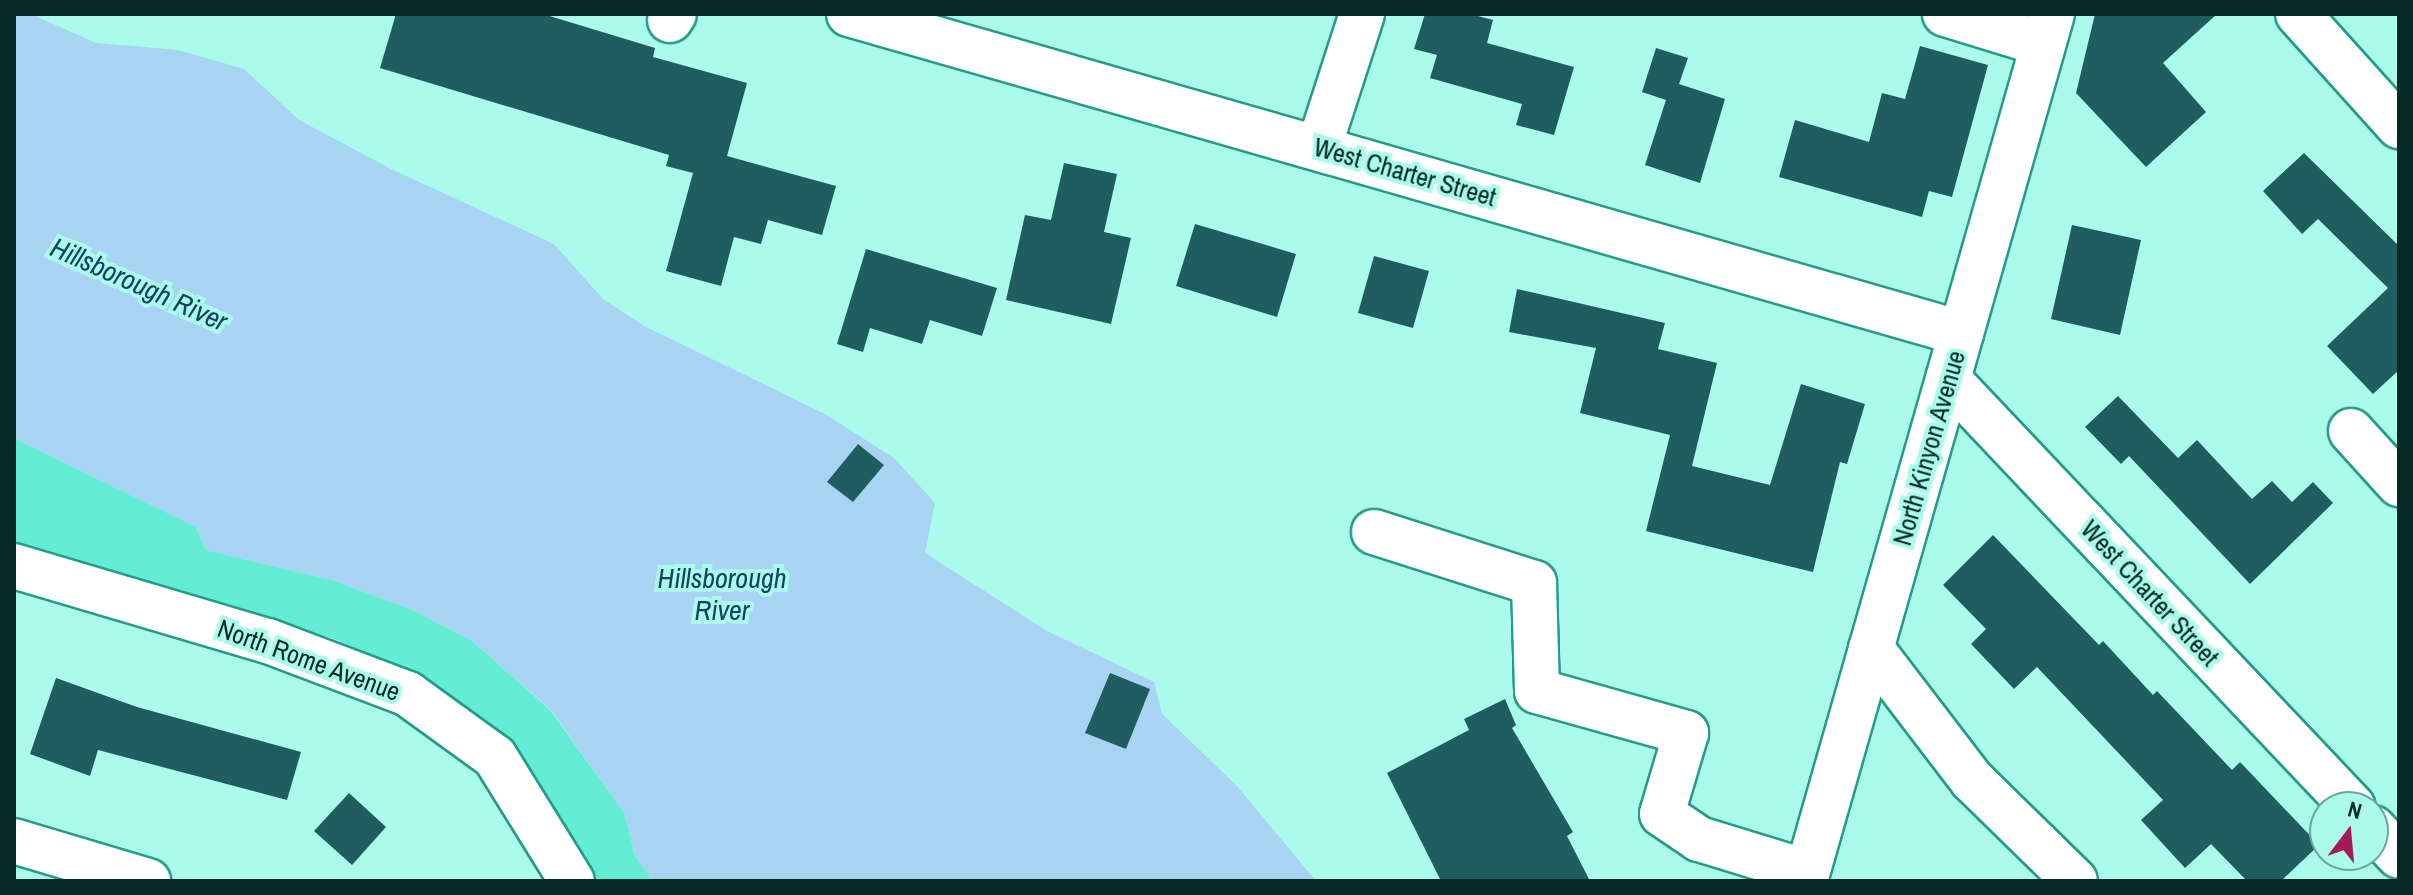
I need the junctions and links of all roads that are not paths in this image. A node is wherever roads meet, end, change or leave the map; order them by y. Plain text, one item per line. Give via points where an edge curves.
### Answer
1 (849, 14) edge
2 (1362, 14) edge
3 (1945, 14) edge
4 (2298, 14) edge
5 (2048, 29) edge
6 (2399, 126) edge
7 (1319, 147) junction
8 (1961, 333) junction
9 (1948, 379) junction
10 (2351, 431) dead end
11 (2399, 484) edge
12 (1374, 532) dead end
13 (14, 566) edge
14 (1871, 648) junction
15 (2338, 791) edge
16 (14, 841) edge
17 (1806, 877) edge
18 (148, 881) edge
19 (572, 881) edge
20 (2075, 881) edge

1 - 7 street, West Charter Street
2 - 7 street
3 - 5 street
4 - 6 street
5 - 8 street, North Kinyon Avenue
7 - 8 street, West Charter Street
8 - 9 street, North Kinyon Avenue
9 - 14 street, North Kinyon Avenue
9 - 15 street, West Charter Street
10 - 11 street
12 - 17 street via 1534,583 1537,691 1686,733 1662,814 1699,839
13 - 19 street, North Rome Avenue via 268,641 408,694 495,757
14 - 17 street, North Kinyon Avenue
14 - 20 street via 1972,780
16 - 18 street

